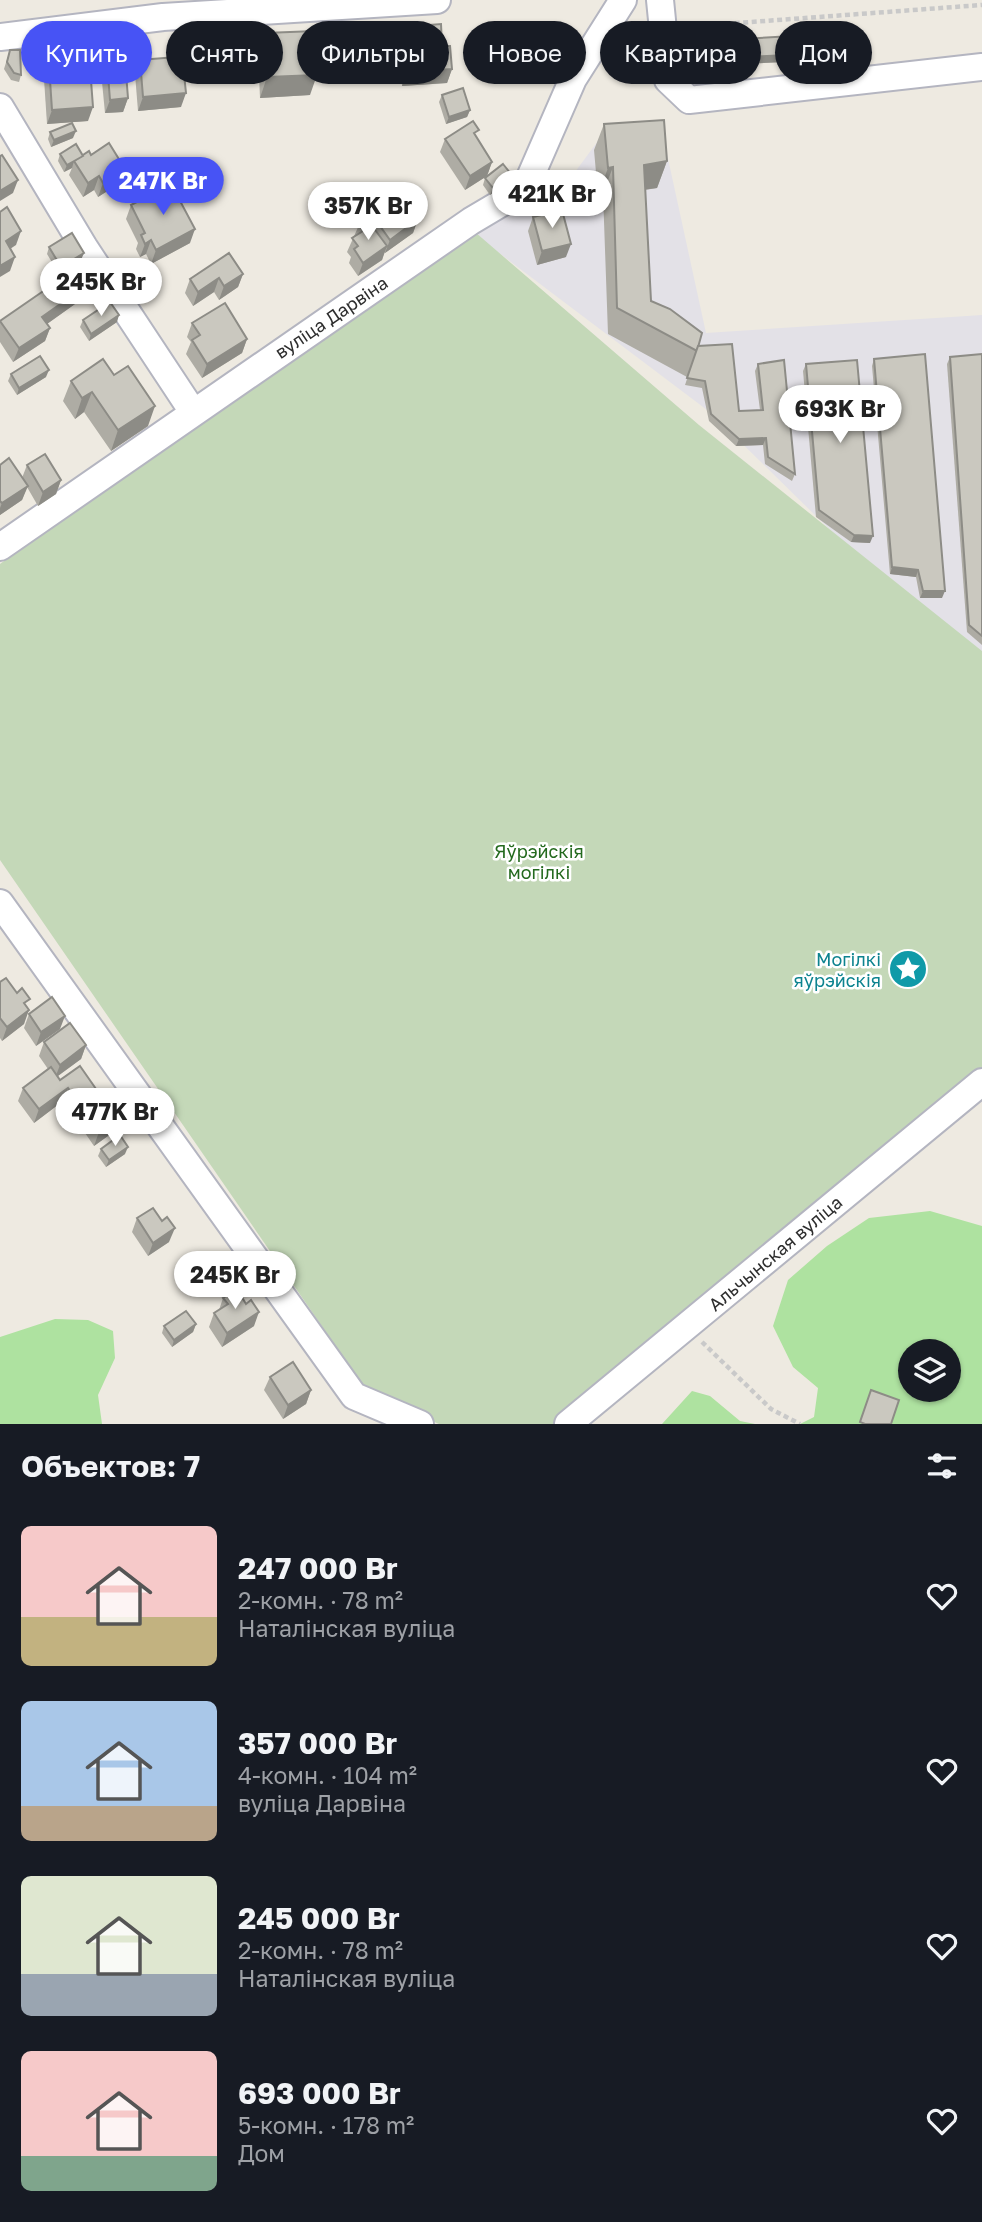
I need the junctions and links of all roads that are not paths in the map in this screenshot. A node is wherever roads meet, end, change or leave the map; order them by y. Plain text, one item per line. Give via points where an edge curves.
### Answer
1 (623, 0) edge
2 (425, 1) edge
3 (159, 6) edge
4 (661, 10) edge
5 (0, 37) edge
6 (982, 67) edge
7 (0, 107) edge
8 (193, 412) junction
9 (0, 547) edge
10 (5, 919) edge
11 (982, 1082) edge
12 (420, 1424) edge
13 (568, 1424) edge

1 - 8 street, вуліца Дарвіна via 573,79 525,189 471,221
2 - 3 street
3 - 5 street
4 - 6 street via 668,80 689,100
7 - 8 street via 84,247
8 - 9 street, вуліца Дарвіна
10 - 12 street via 354,1396
11 - 13 street, Альчынская вуліца

